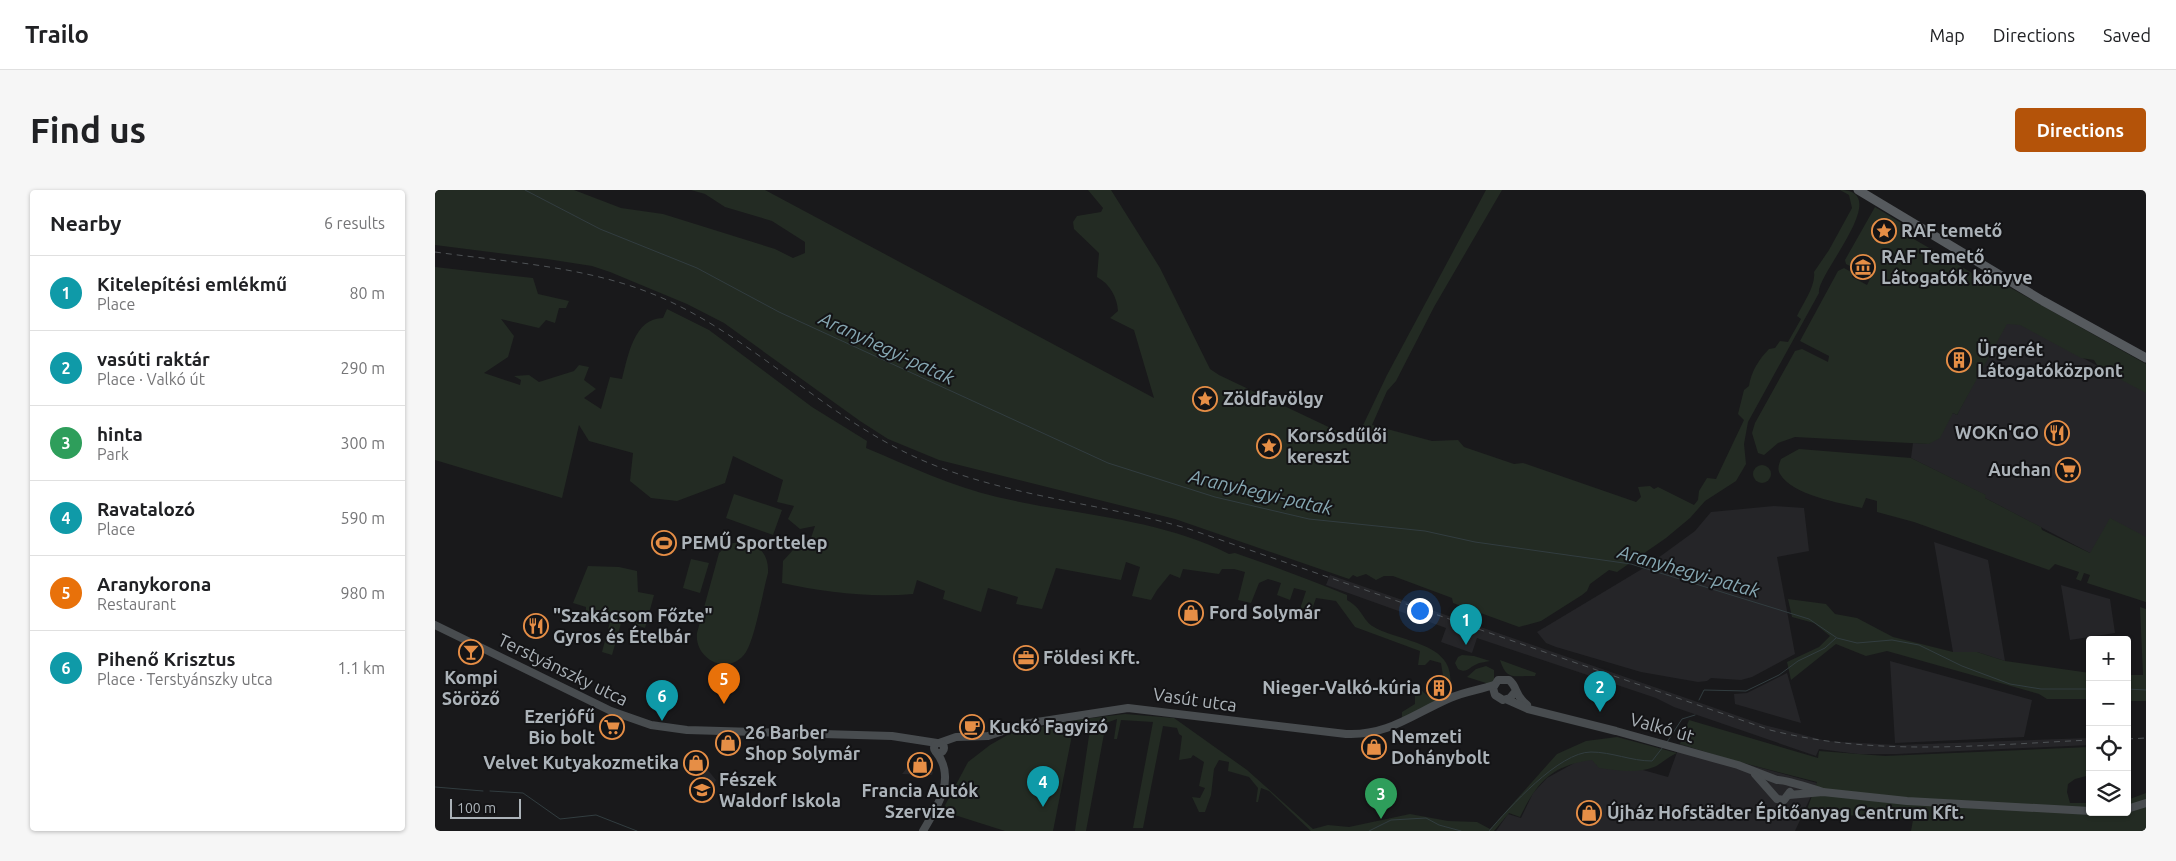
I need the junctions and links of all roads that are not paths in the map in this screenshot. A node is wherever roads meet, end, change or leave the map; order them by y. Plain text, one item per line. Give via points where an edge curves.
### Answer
1 (1858, 190) edge
2 (2146, 358) edge
3 (435, 625) edge
4 (1494, 685) junction
5 (1469, 692) junction
6 (1515, 692) junction
7 (1495, 695) junction
8 (1508, 700) junction
9 (1537, 711) junction
10 (939, 748) junction
11 (1749, 769) junction
12 (1777, 780) junction
13 (1789, 783) junction
14 (1770, 792) junction
15 (1823, 792) junction
16 (1789, 795) junction
17 (2146, 803) edge
18 (2131, 808) edge
19 (2086, 811) edge
20 (923, 831) edge

1 - 2 main road via 2043,301
3 - 10 street, Terstyánszky utca via 611,712 651,725 687,730 892,736
4 - 5 street, Vasút utca
4 - 6 street via 1501,679 1509,680 1514,684
4 - 7 street
5 - 7 street, Vasút utca
5 - 10 street, Vasút utca via 1371,734 1325,732 1128,708 1024,724 988,736 957,737
6 - 8 street
6 - 9 street via 1525,704
7 - 8 street
8 - 9 street, Valkó út
9 - 11 street, Valkó út
10 - 20 street via 946,777 945,788
11 - 12 street, Valkó út
11 - 14 street
12 - 13 street
12 - 14 street
13 - 15 street
13 - 16 street
14 - 16 street via 1780,800
15 - 16 street
15 - 19 street
17 - 18 street

